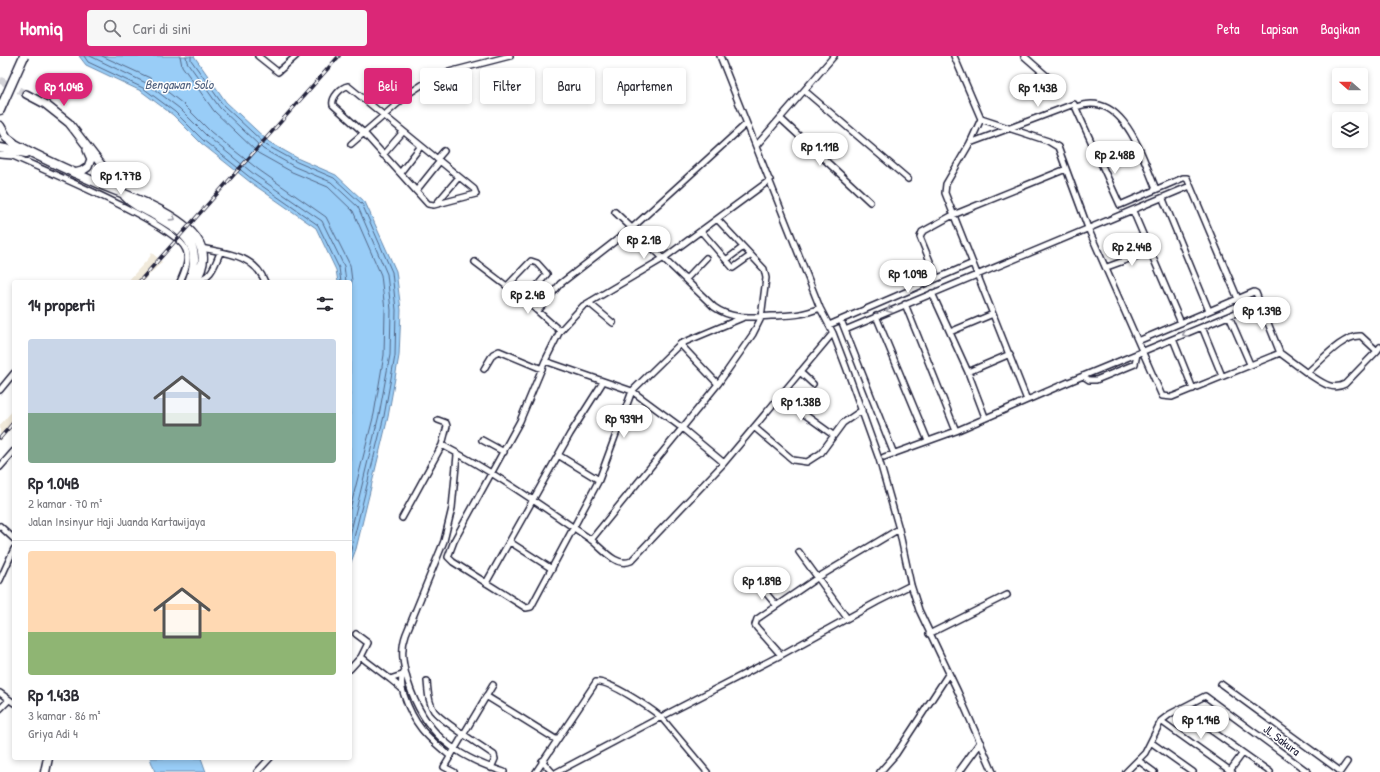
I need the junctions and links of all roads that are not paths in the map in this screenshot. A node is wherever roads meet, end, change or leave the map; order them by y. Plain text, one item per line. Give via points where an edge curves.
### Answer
1 (24, 56) edge
2 (258, 56) edge
3 (296, 56) edge
4 (510, 56) edge
5 (720, 56) edge
6 (834, 56) edge
7 (954, 56) edge
8 (1024, 56) edge
9 (1057, 85) dead end
10 (805, 91) junction
11 (26, 94) tunnel mouth
12 (1076, 107) junction
13 (1, 108) edge
14 (384, 117) junction
15 (781, 119) junction
16 (981, 119) junction
17 (746, 124) junction
18 (0, 126) edge
19 (1008, 128) junction
20 (403, 132) junction
21 (364, 133) junction
22 (83, 140) junction
23 (970, 143) junction
24 (351, 144) dead end
25 (421, 146) junction
26 (756, 146) junction
27 (0, 148) edge
28 (444, 151) dead end
29 (0, 155) edge
30 (383, 155) junction
31 (44, 159) junction
32 (439, 160) junction
33 (1066, 169) junction
34 (74, 173) junction
35 (400, 173) junction
36 (459, 177) junction
37 (908, 179) dead end
38 (770, 180) junction
39 (1190, 186) junction
40 (1156, 189) junction
41 (416, 191) junction
42 (125, 196) junction
43 (1163, 198) junction
44 (870, 202) dead end
45 (435, 205) junction
46 (1120, 205) junction
47 (138, 211) junction
48 (1133, 211) junction
49 (615, 212) dead end
50 (1123, 214) junction
51 (953, 215) junction
52 (717, 219) junction
53 (632, 228) junction
54 (1088, 228) junction
55 (701, 231) junction
56 (201, 248) junction
57 (742, 248) junction
58 (1150, 251) junction
59 (220, 253) junction
60 (750, 256) junction
61 (664, 258) junction
62 (706, 258) dead end
63 (726, 260) junction
64 (475, 262) dead end
65 (973, 263) junction
66 (1106, 267) junction
67 (977, 274) junction
68 (937, 278) junction
69 (686, 279) junction
70 (181, 280) edge
71 (193, 280) edge
72 (194, 280) edge
73 (198, 280) edge
74 (264, 280) edge
75 (507, 286) junction
76 (932, 293) junction
77 (1238, 298) junction
78 (525, 300) junction
79 (589, 303) junction
80 (1260, 303) junction
81 (905, 304) junction
82 (820, 308) junction
83 (538, 311) junction
84 (1210, 311) junction
85 (993, 314) junction
86 (876, 316) junction
87 (1229, 316) junction
88 (742, 318) junction
89 (761, 318) junction
90 (841, 320) junction
91 (613, 323) dead end
92 (1181, 323) junction
93 (829, 325) junction
94 (1202, 327) junction
95 (845, 330) junction
96 (560, 331) junction
97 (950, 332) junction
98 (833, 333) junction
99 (1173, 339) junction
100 (1138, 341) junction
101 (680, 344) junction
102 (1379, 349) edge
103 (1143, 352) junction
104 (1280, 353) junction
105 (1010, 354) junction
106 (1137, 354) junction
107 (545, 361) junction
108 (1250, 364) junction
109 (484, 369) dead end
110 (542, 369) junction
111 (800, 372) junction
112 (968, 372) junction
113 (1307, 373) junction
114 (12, 375) edge
115 (1083, 376) junction
116 (1222, 376) junction
117 (603, 382) junction
118 (718, 384) junction
119 (813, 384) dead end
120 (1193, 389) junction
121 (0, 390) edge
122 (632, 391) junction
123 (780, 396) junction
124 (1027, 400) junction
125 (862, 410) junction
126 (985, 417) junction
127 (438, 420) dead end
128 (754, 427) junction
129 (682, 428) junction
130 (956, 431) junction
131 (833, 435) junction
132 (482, 440) dead end
133 (928, 441) junction
134 (442, 445) junction
135 (504, 452) junction
136 (12, 453) edge
137 (894, 454) junction
138 (457, 455) junction
139 (558, 455) junction
140 (884, 457) dead end
141 (724, 463) junction
142 (0, 467) edge
143 (492, 474) junction
144 (600, 480) junction
145 (534, 501) junction
146 (402, 518) dead end
147 (0, 526) edge
148 (574, 529) junction
149 (899, 529) junction
150 (12, 537) edge
151 (591, 540) junction
152 (444, 541) junction
153 (454, 541) junction
154 (510, 542) junction
155 (799, 552) dead end
156 (12, 553) edge
157 (552, 569) junction
158 (817, 578) junction
159 (0, 580) edge
160 (486, 583) junction
161 (911, 585) junction
162 (761, 587) dead end
163 (1007, 595) dead end
164 (776, 605) junction
165 (847, 618) junction
166 (356, 634) dead end
167 (929, 634) junction
168 (781, 655) junction
169 (361, 657) junction
170 (352, 667) edge
171 (404, 673) junction
172 (949, 673) junction
173 (390, 679) junction
174 (427, 681) dead end
175 (1221, 684) dead end
176 (493, 685) dead end
177 (402, 688) junction
178 (0, 693) edge
179 (486, 696) junction
180 (8, 700) junction
181 (12, 702) edge
182 (407, 706) junction
183 (1181, 708) junction
184 (0, 709) edge
185 (420, 712) junction
186 (661, 717) junction
187 (1161, 721) junction
188 (464, 734) junction
189 (557, 740) junction
190 (980, 743) junction
191 (1152, 743) junction
192 (454, 750) junction
193 (1243, 753) junction
194 (450, 756) junction
195 (48, 760) edge
196 (268, 760) edge
197 (542, 761) junction
198 (1139, 761) junction
199 (1347, 762) dead end
200 (491, 768) junction
201 (443, 770) edge
202 (704, 771) edge
203 (45, 772) edge
204 (257, 772) edge
205 (454, 772) edge
206 (504, 772) edge
207 (536, 772) edge
208 (552, 772) edge
209 (557, 772) edge
210 (880, 772) edge
211 (959, 772) edge
212 (993, 772) edge
213 (1126, 772) edge
214 (1154, 772) edge
215 (1193, 772) edge
216 (1230, 772) edge
217 (1270, 772) edge
218 (1308, 772) edge
219 (1340, 772) edge

1 - 13 main road, bridge
2 - 3 street via 278,72
4 - 14 street via 437,75 411,92
5 - 17 street
6 - 10 street
7 - 16 street
8 - 9 street
10 - 15 street
10 - 37 street
11 - 22 main road via 69,122
12 - 19 street via 1074,104
12 - 40 street via 1094,103 1123,120 1131,132
12 - 46 street
14 - 20 street
14 - 21 street
14 - 21 street via 349,87 344,87 334,98 333,105
15 - 26 street
15 - 44 street
16 - 19 street
16 - 23 street
17 - 26 street
17 - 53 street
18 - 31 main road via 7,138
19 - 23 street
19 - 33 street via 1056,145
20 - 25 street
20 - 30 street
21 - 24 street
21 - 30 street
22 - 34 main road via 91,159 90,165 82,172
22 - 42 main road
23 - 51 street via 944,190
25 - 32 street
25 - 35 street
26 - 38 street
27 - 31 main road
28 - 32 street
29 - 47 street via 13,156
30 - 35 street
31 - 34 main road
32 - 36 street
32 - 41 street
33 - 51 street
33 - 54 street
34 - 42 main road
35 - 41 street
36 - 45 street
36 - 45 street via 474,188 476,194
38 - 52 street
38 - 82 street
39 - 40 street via 1185,177
39 - 43 street
39 - 77 street
40 - 46 street
41 - 45 street via 428,204
42 - 47 main road
42 -> 56 main road via 134,197 175,218 193,234
43 - 48 street
43 - 84 street
46 - 50 street
47 - 70 street via 174,236 185,249 186,267
47 - 71 main road via 168,224 189,242 195,262
48 - 50 street
48 - 58 street
49 - 53 street
50 - 54 street
51 - 65 street
51 - 68 street via 921,233 920,237
52 - 55 street
52 - 57 street
53 - 61 street
53 - 83 street via 560,284
54 - 66 street
54 - 67 street
55 - 61 street
55 - 63 street
56 - 59 street
56 - 72 main road via 202,264
57 - 60 street
57 - 63 street
58 - 66 street
58 - 92 street
59 - 73 street via 211,274
59 - 74 street via 232,253 255,265
60 - 63 street via 734,268
60 - 89 street via 765,274
61 - 69 street
61 - 79 street
62 - 69 street
64 - 75 street
65 - 67 street
65 - 68 street
66 - 100 street
67 - 76 street
67 - 85 street
68 - 90 street
69 - 88 street via 719,310
75 - 78 street
75 - 78 street via 531,261 537,263 547,274
76 - 81 street
76 - 97 street
77 - 80 street via 1254,292
77 - 84 street
78 - 83 street
79 - 91 street
79 - 96 street via 583,306
80 - 87 street
80 - 104 street
81 -> 86 street
81 - 130 street
82 - 89 street via 797,316
82 - 93 street
83 - 96 street
84 - 92 street
85 - 97 street
85 - 105 street
86 - 95 street
86 - 133 street
87 - 94 street
87 - 108 street
88 - 89 street
88 - 101 street
89 - 118 street via 753,334
90 - 93 street
90 - 95 street
92 - 100 street
93 - 98 street
94 -> 99 street
94 - 116 street
95 - 137 street
96 - 107 street
97 - 112 street
98 - 111 street
98 - 125 street
99 - 103 street
99 - 120 street
100 - 103 street
101 - 118 street
101 - 122 street
102 - 113 street via 1363,337 1354,336 1341,343
102 - 113 street via 1345,384 1338,387 1327,385
103 - 106 street
103 - 120 street via 1162,396 1172,397
104 - 108 street
104 - 113 street
105 - 112 street
105 - 124 street
106 - 115 street
106 - 115 street via 1135,364 1096,380 1089,380
107 - 110 street
107 - 117 street
108 - 116 street
109 - 110 street via 493,354 498,351
110 - 135 street
111 - 119 street
111 - 123 street
112 - 126 street
114 - 121 street
115 - 124 street
116 - 120 street
117 - 122 street
117 - 139 street
118 - 129 street
122 - 129 street
122 - 144 street
123 - 128 street
123 - 131 street
124 - 126 street
125 - 131 street via 843,423
125 - 149 street
126 - 130 street
127 - 134 street via 447,426
128 - 131 street via 793,460 800,462 815,458
128 - 141 street
129 - 141 street
129 - 151 street
130 - 133 street
132 - 135 street
133 - 137 street
134 - 138 street
134 - 146 street
135 - 143 street
136 - 142 street
137 - 140 street
138 - 143 street
138 - 152 street via 452,508
139 - 144 street
139 - 145 street
141 - 151 street via 631,561 618,561
143 - 145 street
143 - 153 street
144 - 148 street
145 - 148 street
145 - 154 street
147 - 150 street
148 - 151 street
148 - 157 street
149 - 158 street
149 - 161 street
152 - 153 street
152 - 171 street via 403,642
153 - 160 street via 448,554 449,558
154 - 157 street
154 - 160 street
155 - 158 street
156 - 159 street
157 - 160 street via 530,608
158 - 164 street
158 - 165 street
161 - 165 street
161 - 167 street
162 - 164 street
163 - 167 street
164 - 168 street via 758,617 755,625
165 - 168 street
166 - 169 street via 368,643
167 - 172 street
168 - 186 street
169 - 170 street
169 - 173 street
171 - 173 street
171 - 177 street
171 - 185 street
172 - 190 street
172 - 210 street via 896,754
173 - 177 street
174 - 188 street via 428,696 434,710
175 - 219 street
176 - 179 street
177 - 182 street
178 - 180 street
179 - 188 street
179 - 189 street
180 - 181 street
180 - 184 street
182 - 185 street
182 - 194 street via 412,718 423,732
183 - 187 street
183 - 193 street
183 - 218 street, Jl. Sakura via 1205,696
185 - 192 street via 429,727
186 - 189 street via 641,702 598,681
186 - 202 street
186 - 209 street
187 - 191 street
187 - 216 street
188 - 192 street
188 - 200 street via 494,755
189 - 197 street
190 - 211 street
190 - 212 street
191 - 198 street
191 - 215 street
192 - 194 street
192 - 200 street
193 - 216 street
193 - 217 street
194 - 201 street
195 - 203 main road
196 - 204 street
197 - 207 street
197 - 208 street
198 - 213 street
198 - 214 street
199 - 219 street
200 - 206 street
201 - 205 street

